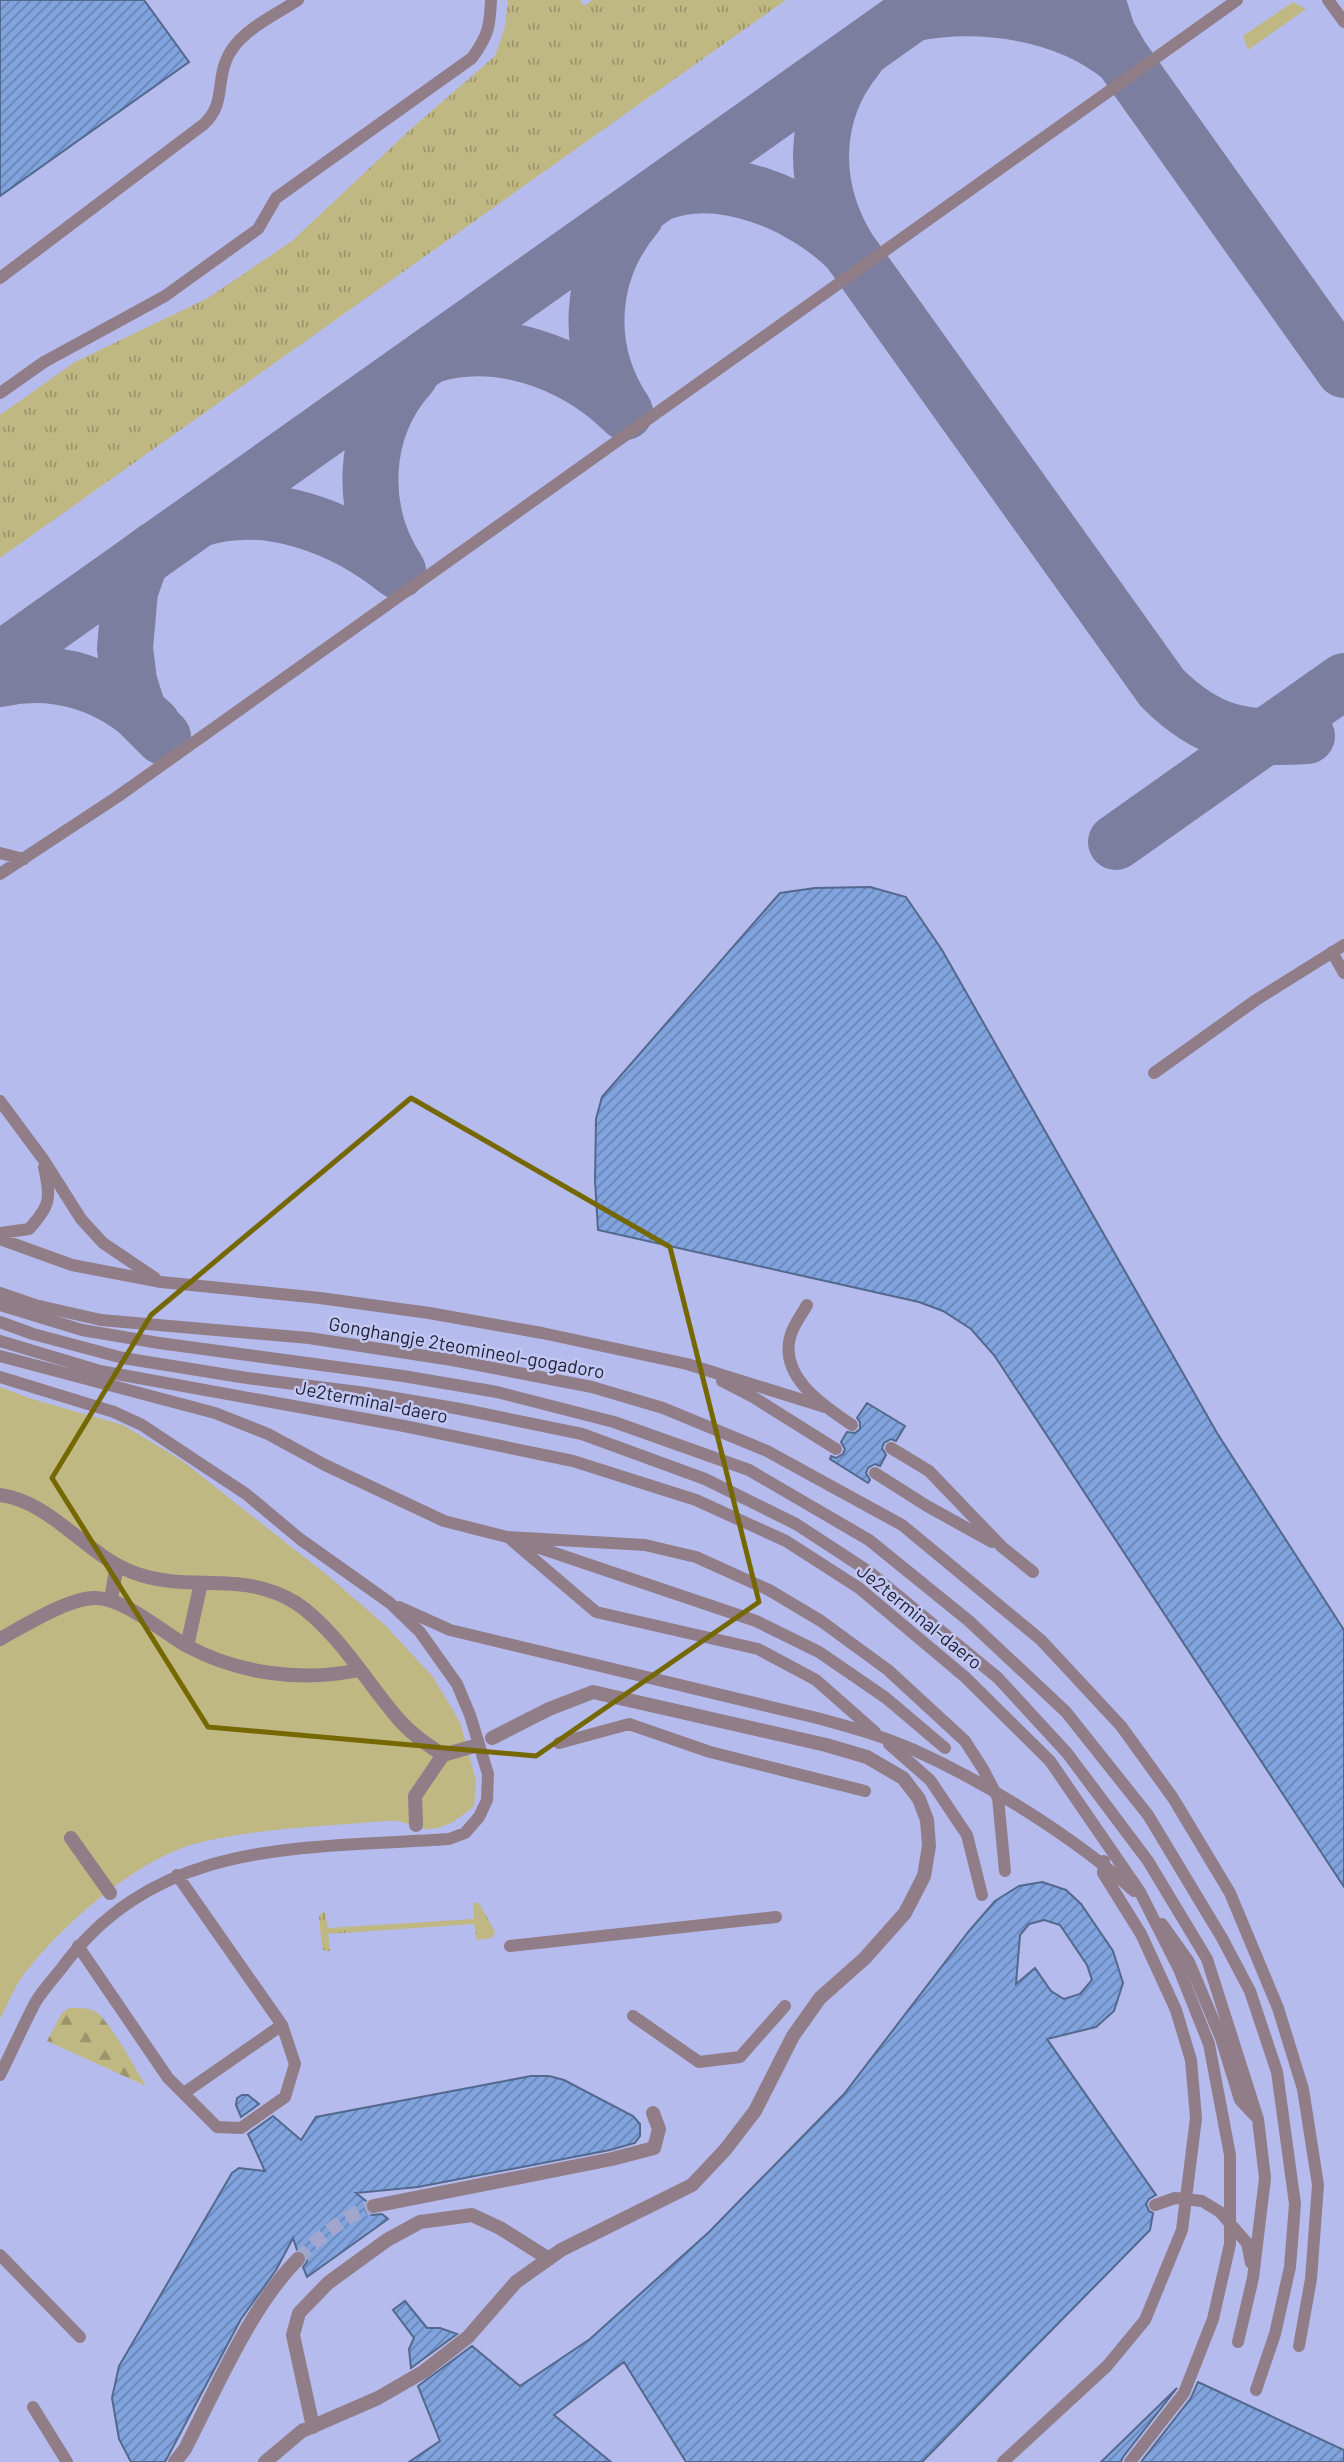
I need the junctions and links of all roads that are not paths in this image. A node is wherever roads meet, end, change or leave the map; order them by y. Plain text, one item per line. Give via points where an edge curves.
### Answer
1 (298, 0) edge
2 (491, 0) edge
3 (1237, 0) edge
4 (1323, 0) edge
5 (1328, 0) edge
6 (1341, 18) edge
7 (0, 278) edge
8 (0, 393) edge
9 (0, 853) edge
10 (24, 859) junction
11 (0, 874) edge
12 (1344, 945) edge
13 (1332, 952) junction
14 (1344, 973) edge
15 (1154, 1073) dead end
16 (0, 1101) edge
17 (43, 1159) junction
18 (0, 1233) edge
19 (0, 1239) edge
20 (161, 1282) junction
21 (0, 1293) edge
22 (807, 1305) dead end
23 (0, 1306) edge
24 (0, 1322) edge
25 (0, 1340) edge
26 (0, 1356) edge
27 (687, 1364) junction
28 (0, 1377) edge
29 (825, 1407) junction
30 (852, 1425) dead end
31 (891, 1448) dead end
32 (836, 1449) dead end
33 (875, 1473) dead end
34 (0, 1495) edge
35 (507, 1537) junction
36 (1002, 1547) junction
37 (117, 1565) junction
38 (1033, 1572) dead end
39 (201, 1583) junction
40 (111, 1599) junction
41 (390, 1603) junction
42 (0, 1637) edge
43 (187, 1646) junction
44 (359, 1670) junction
45 (492, 1738) dead end
46 (559, 1743) dead end
47 (471, 1747) dead end
48 (945, 1748) dead end
49 (443, 1755) junction
50 (865, 1791) dead end
51 (416, 1825) dead end
52 (71, 1838) dead end
53 (1106, 1840) junction
54 (1005, 1871) dead end
55 (177, 1875) junction
56 (110, 1893) dead end
57 (982, 1895) dead end
58 (776, 1917) dead end
59 (78, 1946) junction
60 (510, 1946) dead end
61 (785, 2006) dead end
62 (633, 2016) dead end
63 (282, 2025) junction
64 (0, 2075) edge
65 (184, 2093) junction
66 (653, 2112) dead end
67 (1258, 2119) junction
68 (1155, 2205) dead end
69 (374, 2206) tunnel mouth
70 (0, 2255) edge
71 (298, 2259) tunnel mouth
72 (549, 2259) junction
73 (1253, 2277) junction
74 (80, 2337) dead end
75 (1238, 2342) dead end
76 (1299, 2346) dead end
77 (1256, 2390) dead end
78 (33, 2407) dead end
79 (313, 2427) junction
80 (66, 2462) edge
81 (175, 2462) edge
82 (265, 2462) edge
83 (1003, 2462) edge
84 (1130, 2462) edge

1 - 7 lane via 234,46 225,64 215,114
2 - 8 lane via 490,27 472,58 276,198 258,229 164,296 44,362
3 - 10 lane
4 - 6 lane
5 - 6 lane
9 - 10 lane
10 - 11 lane
12 - 13 lane
13 - 14 lane
13 - 15 lane
16 - 17 lane
17 - 18 lane via 50,1194 43,1214 29,1229
17 - 20 lane via 81,1219 103,1243
19 - 20 lane via 72,1265
20 - 27 lane via 429,1313
21 - 76 lane, Gonghangje 2teomineol-gogadoro via 35,1306 101,1320 309,1338 592,1387 663,1408 767,1451 902,1525 1041,1640 1121,1726 1173,1798 1230,1893 1278,2008 1303,2089 1318,2185 1311,2279
22 - 29 lane via 790,1335 790,1355 798,1382
23 - 77 lane, Je2terminal-daero via 82,1330 403,1376 614,1422 749,1470 869,1540 969,1621 1066,1712 1148,1815 1250,1991 1277,2073 1295,2204 1290,2267
24 - 67 lane via 123,1358 460,1409 582,1434 705,1479 796,1524 868,1571 998,1678 1067,1753 1148,1861 1207,1959
25 - 53 lane, Je2terminal-daero via 100,1371 573,1461 696,1500 786,1541 859,1588 965,1677 1050,1761
26 - 35 lane via 215,1413 268,1434 444,1521
27 - 29 lane
27 - 32 lane via 753,1396
28 - 41 lane via 142,1425 246,1494
29 - 30 lane
31 - 36 lane via 929,1471
33 - 36 lane
34 - 37 street via 31,1504
35 - 48 lane via 756,1621 819,1652 886,1698
35 - 54 lane via 645,1545 695,1557 769,1590 821,1621 888,1670 965,1741 998,1798
35 - 57 lane via 596,1612 758,1649 816,1680 930,1780 967,1835
36 - 38 lane
37 - 39 street via 171,1583
37 - 40 street
39 - 43 street
39 - 44 street via 264,1587 297,1604
40 - 42 street via 74,1602
40 - 43 street
41 - 55 lane via 440,1657 462,1695 488,1773 487,1800 479,1817 465,1833 449,1839 268,1852
41 - 67 lane via 450,1630 865,1731 914,1749 1005,1799 1108,1867 1171,1935 1189,1962 1221,2038 1240,2100
43 - 44 street via 217,1660 286,1676
44 - 49 street via 401,1722
45 - 72 street via 593,1692 867,1757 903,1778 919,1799 927,1821 924,1876 905,1913 865,1958 820,1998 793,2036 755,2111 725,2150 692,2185
46 - 50 lane via 629,1724 710,1752
47 - 49 street
49 - 51 street via 415,1796
52 - 56 street
53 - 83 lane via 1103,1873 1141,1934 1176,2010 1191,2060 1196,2118 1182,2230 1145,2320 1107,2365
53 - 84 lane, Je2terminal-daero via 1157,1925 1209,2044 1230,2155 1230,2244 1213,2319 1184,2393
55 - 59 lane via 131,1899
55 - 63 lane
58 - 60 lane
59 - 64 lane via 36,2003
59 - 65 lane via 168,2078
61 - 62 lane via 740,2057 699,2062
63 - 65 lane
63 - 65 lane via 295,2064 285,2097 241,2128 216,2127
66 - 69 street via 659,2129 654,2148
67 - 73 lane via 1265,2178
68 - 73 lane via 1174,2199 1202,2200 1220,2212 1247,2243
70 - 74 lane
71 - 81 street via 278,2280
72 - 79 street via 516,2282 468,2337 423,2372
72 - 79 street via 472,2215 420,2222 387,2239 328,2283 299,2313 293,2335
73 - 75 lane
78 - 80 lane
79 - 82 street

